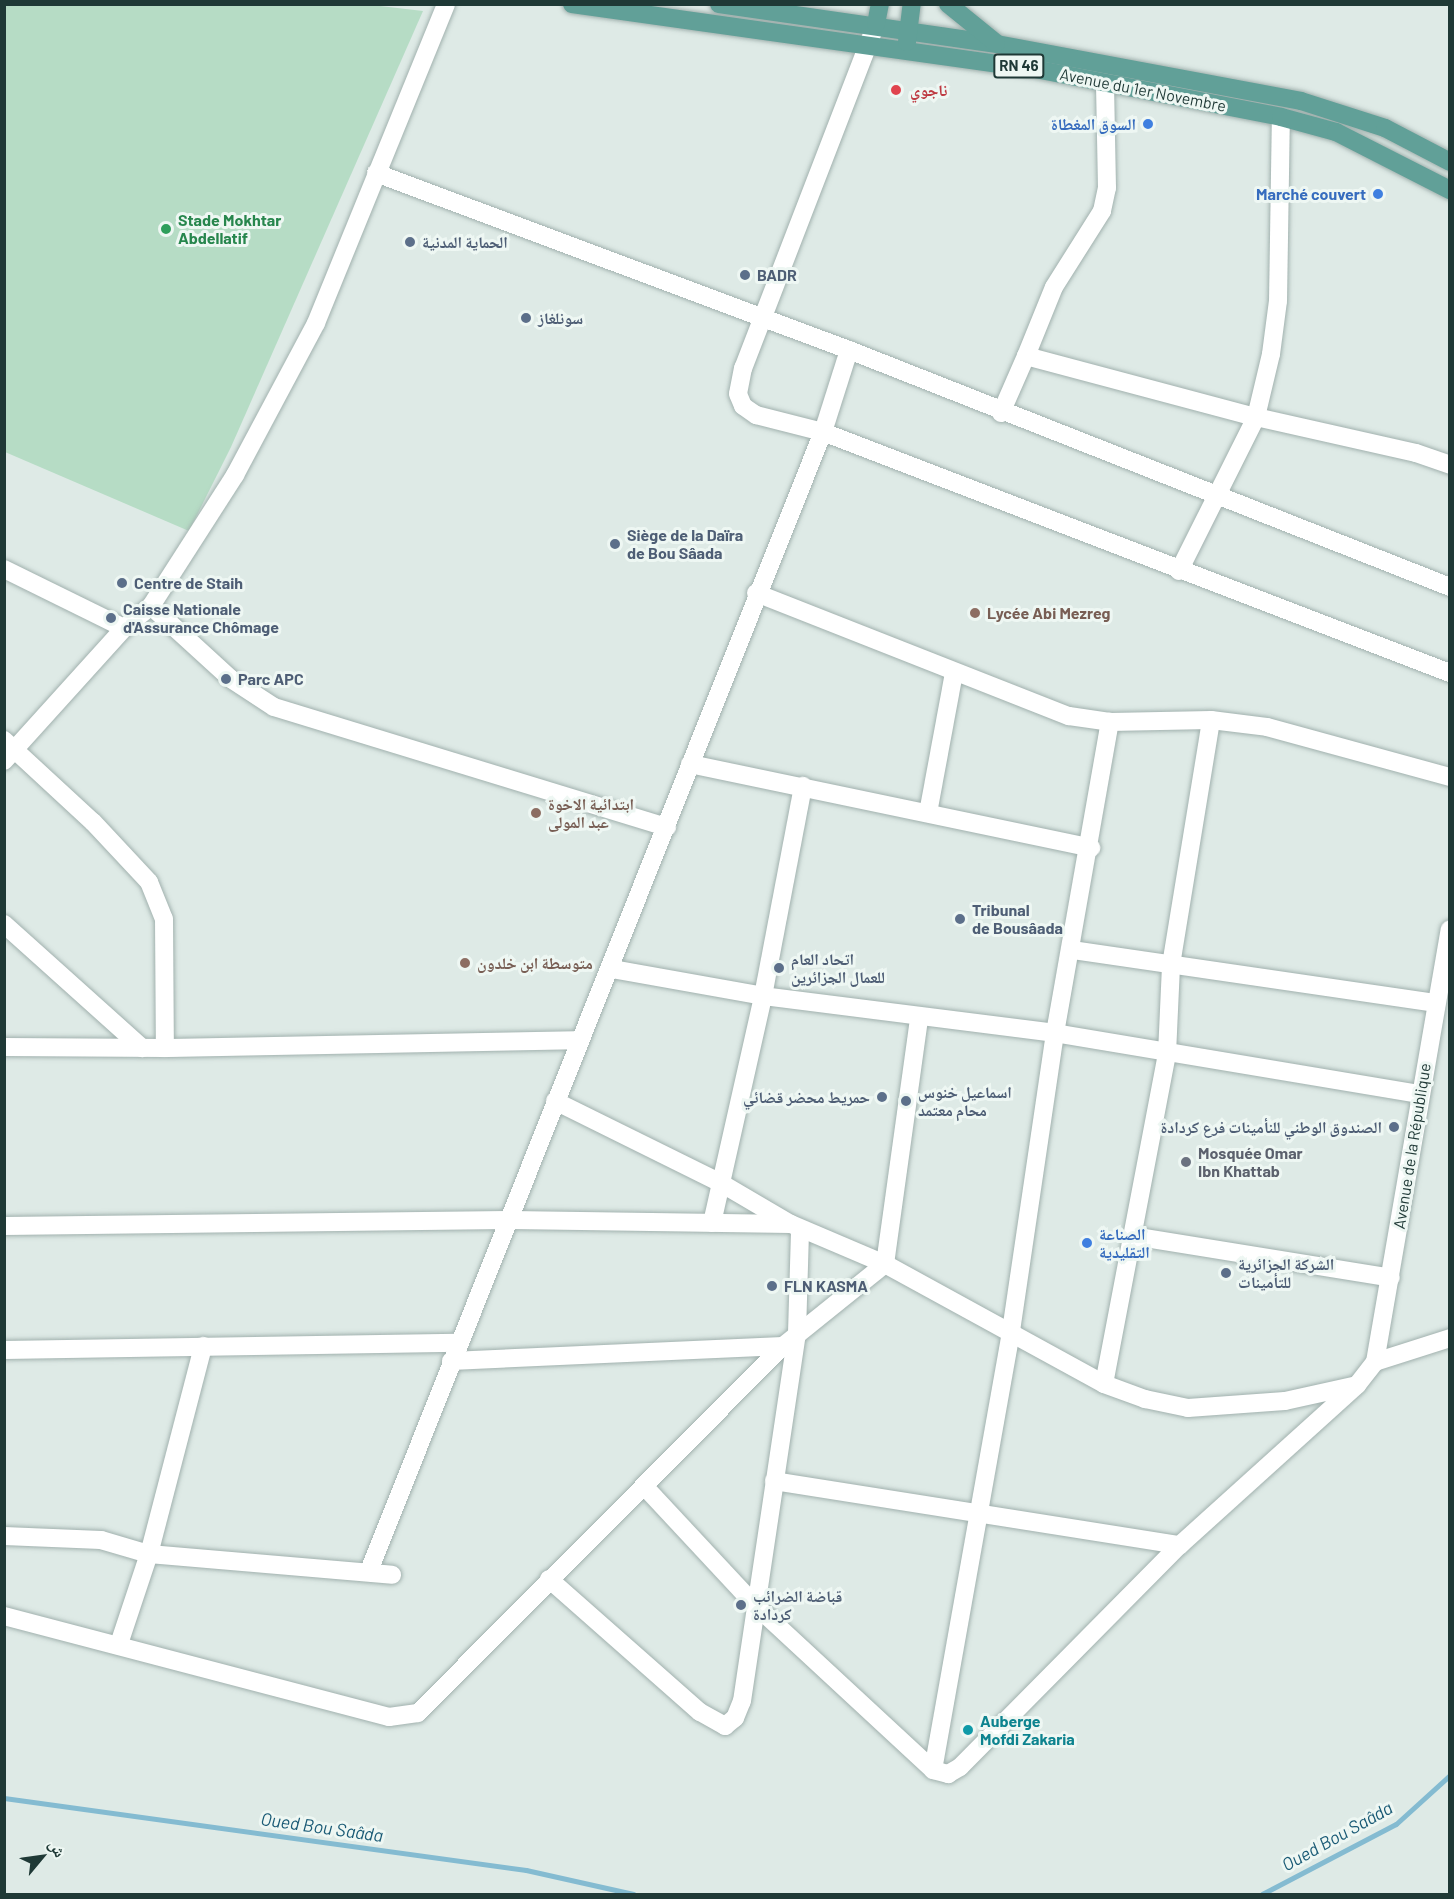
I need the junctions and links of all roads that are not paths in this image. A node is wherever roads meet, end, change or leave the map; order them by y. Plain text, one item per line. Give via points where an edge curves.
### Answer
1 (446, 4) edge
2 (572, 4) edge
3 (880, 4) edge
4 (912, 4) edge
5 (948, 4) edge
6 (725, 5) edge
7 (876, 24) junction
8 (724, 25) junction
9 (909, 30) junction
10 (997, 44) junction
11 (869, 45) junction
12 (906, 50) junction
13 (1105, 84) junction
14 (1281, 117) junction
15 (1449, 162) edge
16 (376, 173) junction
17 (1449, 190) edge
18 (763, 319) junction
19 (849, 350) junction
20 (1026, 356) junction
21 (1001, 413) junction
22 (1256, 417) junction
23 (824, 432) junction
24 (1449, 465) edge
25 (1218, 497) junction
26 (4, 569) edge
27 (1179, 571) junction
28 (1449, 587) edge
29 (756, 593) junction
30 (151, 606) junction
31 (124, 628) junction
32 (954, 673) junction
33 (1449, 673) edge
34 (1211, 720) junction
35 (1110, 722) junction
36 (8, 751) edge
37 (690, 764) junction
38 (1449, 777) edge
39 (803, 786) junction
40 (928, 813) junction
41 (667, 827) junction
42 (1091, 848) junction
43 (4, 924) edge
44 (1449, 929) edge
45 (1072, 950) junction
46 (1171, 965) junction
47 (612, 969) junction
48 (763, 996) junction
49 (1436, 1003) junction
50 (919, 1018) junction
51 (1055, 1033) junction
52 (579, 1040) junction
53 (4, 1047) edge
54 (142, 1048) junction
55 (165, 1048) junction
56 (1167, 1054) junction
57 (1420, 1094) junction
58 (555, 1101) junction
59 (719, 1182) junction
60 (511, 1220) junction
61 (712, 1223) junction
62 (4, 1226) edge
63 (796, 1227) junction
64 (1133, 1236) junction
65 (885, 1264) junction
66 (1391, 1278) junction
67 (1011, 1331) junction
68 (797, 1333) junction
69 (1449, 1338) edge
70 (458, 1343) junction
71 (203, 1346) junction
72 (783, 1346) junction
73 (4, 1350) edge
74 (451, 1360) junction
75 (1375, 1362) junction
76 (1104, 1384) junction
77 (1357, 1385) junction
78 (774, 1481) junction
79 (644, 1486) junction
80 (978, 1513) junction
81 (4, 1536) edge
82 (1180, 1545) junction
83 (149, 1554) junction
84 (369, 1570) junction
85 (392, 1575) dead end
86 (549, 1579) junction
87 (756, 1606) junction
88 (4, 1616) edge
89 (119, 1644) junction
90 (933, 1770) junction

1 - 16 street
2 - 8 main road, Avenue du 1er Novembre / RN 46
3 - 7 main road
4 - 9 main road
5 - 10 main road
6 - 7 main road, Avenue du 1er Novembre / RN 46
6 - 8 street
7 - 9 main road, Avenue du 1er Novembre / RN 46
7 - 11 street
8 - 11 main road, Avenue du 1er Novembre / RN 46
9 - 10 main road, Avenue du 1er Novembre / RN 46
9 - 12 main road
10 - 15 main road, Avenue du 1er Novembre / RN 46 via 1301,101 1385,128
11 - 12 main road, Avenue du 1er Novembre / RN 46
11 - 18 street
12 - 13 main road, Avenue du 1er Novembre / RN 46 via 1030,68
13 - 14 main road, Avenue du 1er Novembre / RN 46
13 - 20 street via 1107,189 1102,211 1054,287
14 - 17 main road, Avenue du 1er Novembre / RN 46 via 1336,132
14 - 22 street via 1278,301
16 - 18 street
16 - 30 street via 316,323 235,475
18 - 19 street
18 - 23 street via 740,378 741,403 756,415
19 - 21 street
19 - 23 street
20 - 21 street
20 - 22 street
21 - 25 street
22 - 24 street via 1416,453
22 - 25 street
23 - 27 street
23 - 29 street
25 - 27 street
25 - 28 street
26 - 31 street
27 - 33 street
29 - 32 street
29 - 37 street
30 - 31 street
30 - 41 street via 231,679 274,707
31 - 36 street
32 - 35 street via 1069,716
32 - 40 street
34 - 35 street
34 - 38 street via 1267,727
34 - 46 street
35 - 42 street
36 - 55 street via 93,822 149,882 164,919
37 - 39 street
37 - 41 street
39 - 40 street
39 - 48 street
40 - 42 street
41 - 47 street
42 - 45 street
43 - 54 street
44 - 49 street, Avenue de la République
45 - 46 street
45 - 51 street
46 - 49 street
46 - 56 street
47 - 48 street
47 - 52 street
48 - 50 street
48 - 59 street
49 - 57 street, Avenue de la République
50 - 51 street
50 - 65 street
51 - 56 street
51 - 67 street
52 - 55 street
52 - 58 street
53 - 54 street
54 - 55 street
56 - 57 street
56 - 64 street
57 - 66 street, Avenue de la République
58 - 59 street
58 - 60 street
59 - 61 street
59 - 63 street
60 - 61 street
60 - 62 street
60 - 70 street
61 - 63 street
63 - 65 street
63 - 68 street
64 - 66 street
64 - 76 street
65 - 67 street
65 - 68 street
66 - 75 street, Avenue de la République
67 - 76 street
67 - 80 street
68 - 72 street
68 - 78 street
69 - 75 street
70 - 71 street
70 - 74 street
71 - 73 street
71 - 83 street
72 - 74 street
72 - 79 street
74 - 84 street
75 - 77 street
76 - 77 street via 1145,1400 1188,1408 1285,1401
77 - 82 street
78 - 80 street
78 - 87 street
79 - 86 street
79 - 87 street
80 - 82 street
80 - 90 street
81 - 83 street via 101,1540
82 - 90 street via 960,1767 948,1774
83 - 84 street
83 - 89 street
84 - 85 street
86 - 87 street via 700,1712 724,1726 735,1718 742,1701
86 - 89 street via 432,1701 418,1713 404,1716 389,1717
87 - 90 street
88 - 89 street

